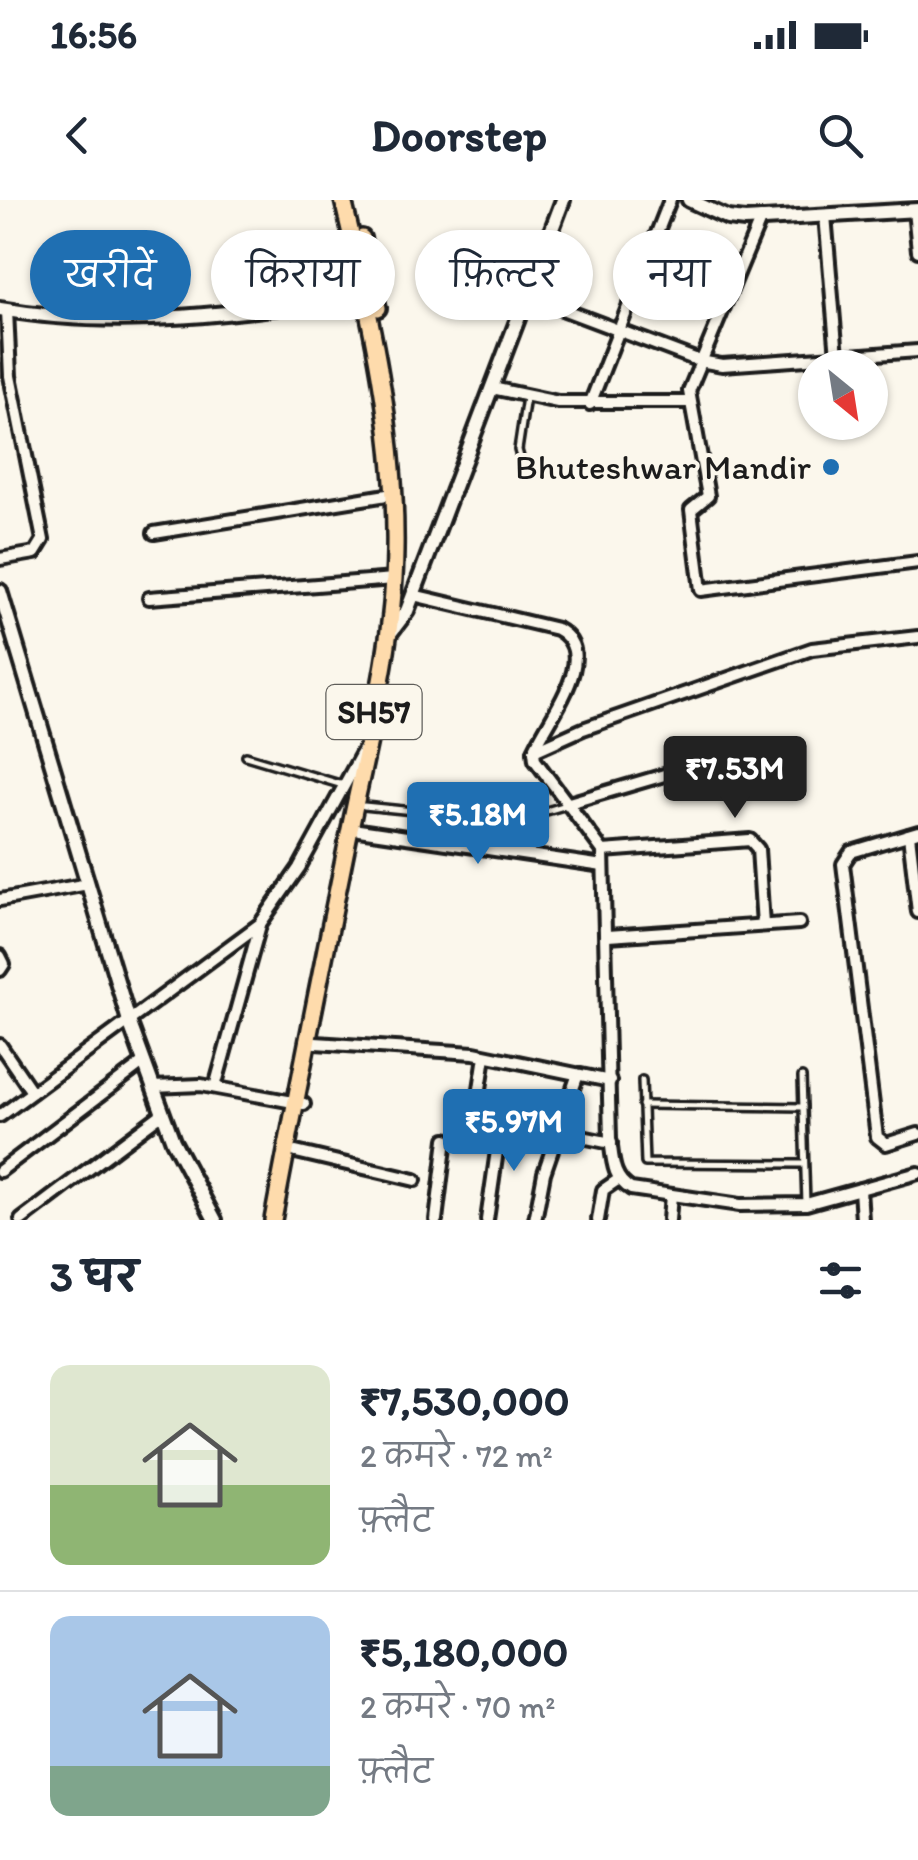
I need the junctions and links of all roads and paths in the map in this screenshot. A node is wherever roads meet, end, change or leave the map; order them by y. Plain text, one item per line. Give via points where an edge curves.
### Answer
1 (343, 200) edge
2 (352, 200) edge
3 (562, 200) edge
4 (670, 200) edge
5 (689, 200) edge
6 (916, 210) edge
7 (825, 215) junction
8 (761, 218) junction
9 (350, 230) edge
10 (550, 230) edge
11 (918, 250) edge
12 (4, 309) edge
13 (211, 312) edge
14 (369, 320) edge
15 (516, 320) edge
16 (593, 320) edge
17 (620, 330) junction
18 (836, 350) edge
19 (918, 350) edge
20 (888, 352) edge
21 (798, 359) edge
22 (700, 361) junction
23 (492, 388) junction
24 (526, 397) junction
25 (688, 402) junction
26 (590, 404) junction
27 (600, 474) dead end
28 (393, 494) junction
29 (154, 534) dead end
30 (0, 560) edge
31 (918, 562) edge
32 (394, 579) junction
33 (0, 591) edge
34 (413, 595) junction
35 (148, 598) dead end
36 (392, 633) junction
37 (918, 637) edge
38 (368, 741) junction
39 (534, 751) junction
40 (246, 756) dead end
41 (729, 756) dead end
42 (343, 784) junction
43 (569, 804) junction
44 (364, 806) junction
45 (358, 830) junction
46 (914, 834) edge
47 (603, 852) junction
48 (603, 866) junction
49 (88, 884) junction
50 (0, 900) edge
51 (918, 912) edge
52 (799, 923) dead end
53 (260, 924) junction
54 (763, 926) junction
55 (608, 936) junction
56 (0, 956) edge
57 (0, 970) edge
58 (325, 971) junction
59 (129, 1021) junction
60 (315, 1043) junction
61 (0, 1045) edge
62 (485, 1056) junction
63 (144, 1062) junction
64 (577, 1076) junction
65 (802, 1077) dead end
66 (642, 1080) dead end
67 (610, 1081) junction
68 (214, 1087) junction
69 (153, 1088) junction
70 (32, 1092) junction
71 (300, 1103) junction
72 (642, 1105) junction
73 (803, 1107) junction
74 (163, 1113) junction
75 (0, 1116) edge
76 (501, 1123) junction
77 (557, 1134) junction
78 (918, 1134) edge
79 (446, 1140) dead end
80 (611, 1144) junction
81 (296, 1152) junction
82 (804, 1164) junction
83 (0, 1172) edge
84 (918, 1173) edge
85 (619, 1179) junction
86 (415, 1180) dead end
87 (860, 1189) junction
88 (671, 1195) junction
89 (806, 1204) junction
90 (740, 1205) junction
91 (21, 1220) edge
92 (215, 1220) edge
93 (273, 1220) edge
94 (282, 1220) edge
95 (436, 1220) edge
96 (487, 1220) edge
97 (535, 1220) edge
98 (598, 1220) edge
99 (668, 1220) edge
100 (739, 1220) edge
101 (804, 1220) edge
102 (862, 1220) edge

1 - 9 main road, SH57
2 - 36 main road, SH57 via 373,278 394,416 402,518
3 - 10 street
4 - 17 street
5 - 8 street via 728,218
6 - 7 street
6 - 11 street
7 - 8 street
7 - 18 street
8 - 22 street
12 - 13 street via 58,316
12 - 30 street via 10,376 43,540 35,553
14 - 28 main road, SH57
15 - 23 street
16 - 17 street
17 - 22 street
17 - 26 street
19 - 20 street
21 - 22 street
22 - 25 street
23 - 24 street
23 - 34 street
24 - 26 street
24 - 27 lane via 521,462
25 - 26 street
25 - 31 street via 708,496 692,510 702,590
28 - 29 street
28 - 32 main road, SH57
32 - 35 street
32 - 36 main road, SH57
33 - 49 street
34 - 36 street
34 - 39 street via 570,636 571,672
36 - 38 main road, SH57
36 - 44 main road, SH57
37 - 39 street via 812,649
38 - 42 street
38 - 58 main road, SH57
39 - 43 street
40 - 42 lane
41 - 43 street
42 - 53 street
43 - 44 lane via 512,821
43 - 47 street
44 - 45 main road, SH57
45 - 48 street
45 - 58 main road, SH57
46 - 51 street
46 - 78 street via 851,852 843,864 876,1137 886,1144
47 - 48 street
47 - 54 street via 750,840 758,850
48 - 55 street
49 - 50 street
49 - 59 street
52 - 54 street
53 - 59 street
53 - 68 street
54 - 55 street
55 - 67 street
56 - 57 street
58 - 60 main road, SH57
58 - 71 main road, SH57
59 - 63 street
59 - 70 street
60 - 62 street
60 - 71 main road, SH57
61 - 70 street
62 - 64 street
62 - 76 street via 473,1110
63 - 69 street
63 - 83 street
64 - 67 street
64 - 77 street
65 - 73 lane
66 - 72 lane
67 - 80 street
68 - 69 street
68 - 71 street
69 - 74 street
70 - 75 street
71 - 81 main road, SH57
71 - 93 main road, SH57
72 - 73 lane
72 - 82 lane via 642,1155 651,1166
73 - 82 lane
74 - 91 street
74 - 92 street
76 - 77 street
76 - 96 street
77 - 80 street
77 - 97 street
79 - 95 street
80 - 85 street
81 - 86 street
81 - 94 main road, SH57
82 - 89 lane
84 - 87 street
85 - 88 street via 631,1189
85 - 98 street via 603,1190
87 - 89 street
87 - 102 street
88 - 90 street
88 - 99 street
89 - 90 street
89 - 101 street
90 - 100 street

